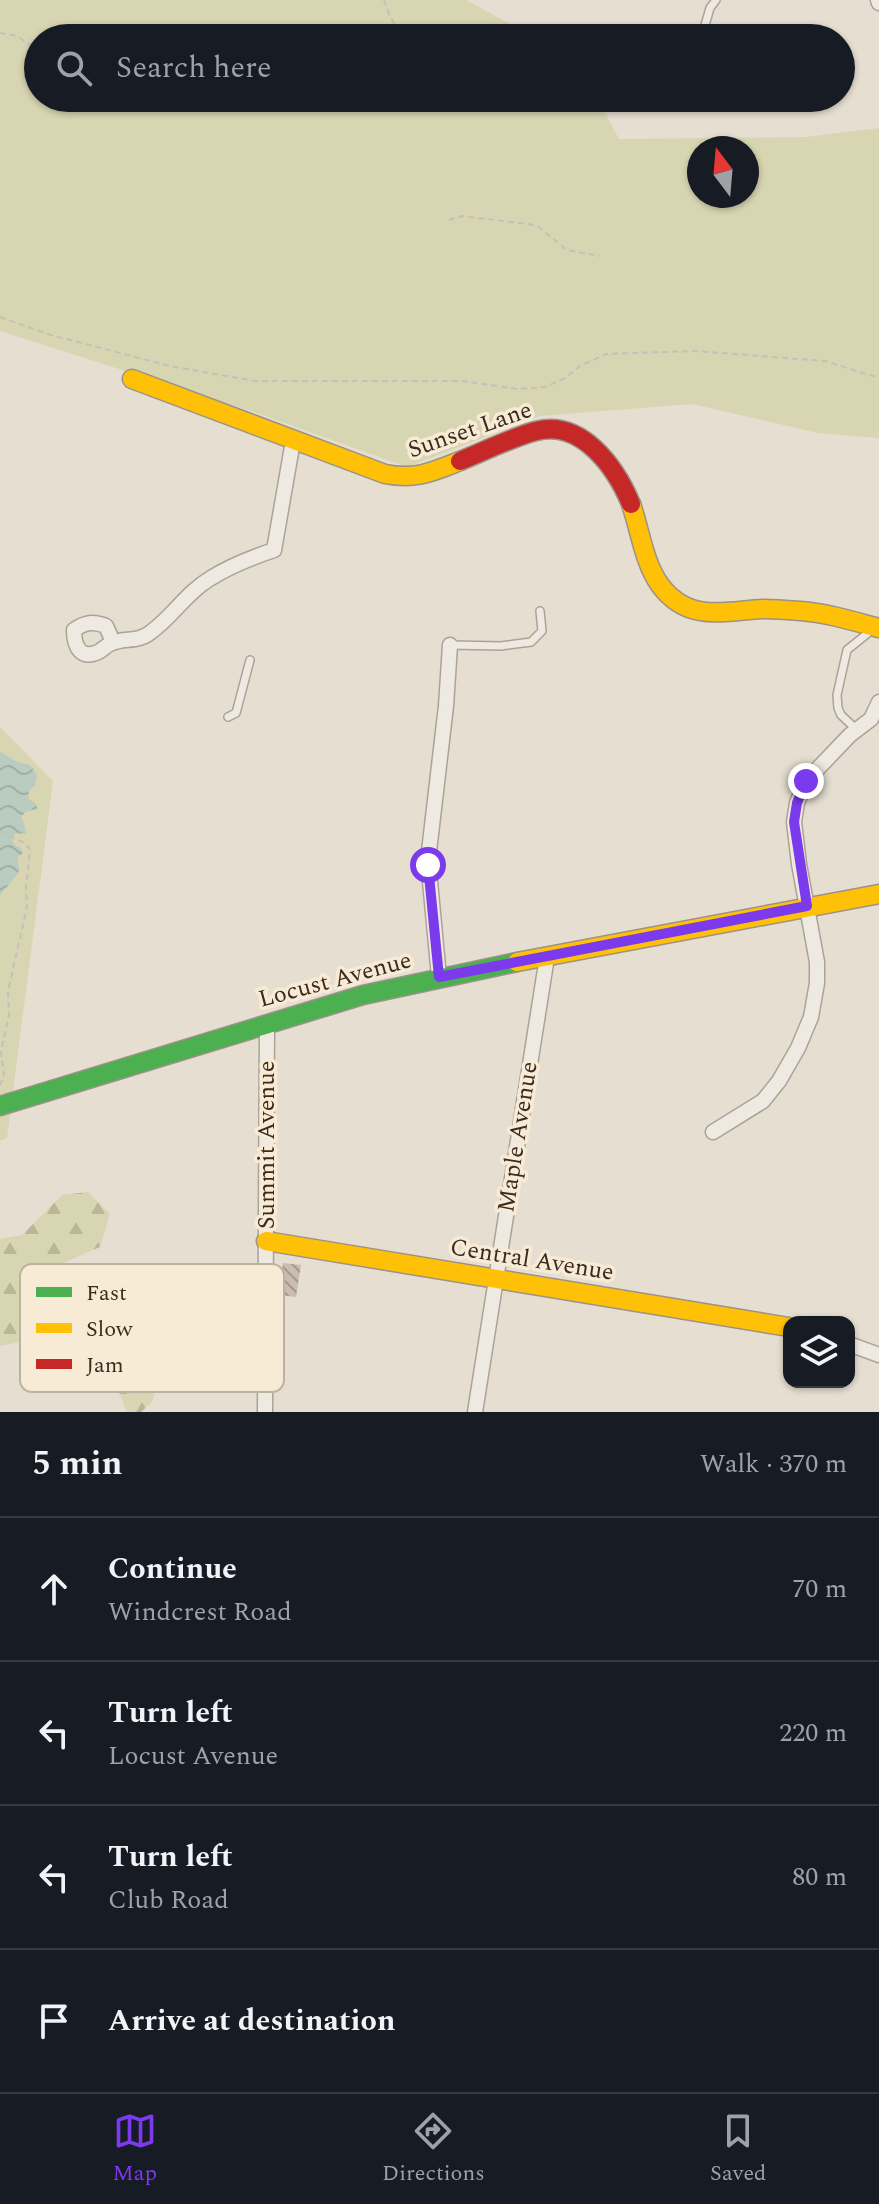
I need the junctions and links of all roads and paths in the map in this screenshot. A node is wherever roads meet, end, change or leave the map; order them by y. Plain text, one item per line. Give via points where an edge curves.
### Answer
1 (384, 0) edge
2 (716, 0) edge
3 (395, 24) edge
4 (705, 24) edge
5 (0, 33) edge
6 (24, 41) edge
7 (449, 220) dead end
8 (600, 256) dead end
9 (0, 317) edge
10 (879, 378) edge
11 (132, 379) dead end
12 (293, 441) junction
13 (540, 611) dead end
14 (878, 628) edge
15 (113, 642) dead end
16 (450, 645) joint
17 (250, 660) dead end
18 (879, 702) edge
19 (228, 717) dead end
20 (857, 730) junction
21 (0, 832) edge
22 (879, 894) edge
23 (807, 906) junction
24 (547, 957) junction
25 (439, 977) junction
26 (267, 1023) junction
27 (0, 1085) edge
28 (0, 1106) edge
29 (713, 1132) dead end
30 (266, 1241) junction
31 (266, 1264) edge
32 (496, 1279) junction
33 (783, 1326) edge
34 (855, 1346) edge
35 (879, 1355) edge
36 (265, 1392) edge
37 (265, 1412) edge
38 (475, 1412) edge

1 - 3 path
2 - 4 lane
5 - 6 path
7 - 8 path via 462,216 529,224 567,250
9 - 10 path via 170,366 255,381 463,381 517,389 545,387 606,354 695,351 825,361
11 - 12 street, Sunset Lane
12 - 14 street, Sunset Lane via 392,476 413,478 536,431 567,431 603,455 613,470 627,494 656,582 677,602 716,615 803,611
12 - 15 street via 274,550 211,578 139,640
13 - 16 lane via 542,631 531,642
14 - 20 lane via 847,650 841,672 838,708
16 - 25 street via 428,860
17 - 19 lane via 236,713
18 - 20 street via 871,719
20 - 23 street via 806,781 797,803 794,822
21 - 27 path via 30,850 27,907 8,991
22 - 23 street, Locust Avenue
23 - 24 street, Locust Avenue
23 - 29 street via 817,962 811,1017 798,1048 763,1101
24 - 25 street, Locust Avenue
24 - 32 street, Maple Avenue
25 - 26 street, Locust Avenue
26 - 28 street, Locust Avenue
26 - 30 street, Summit Avenue
30 - 31 street, Summit Avenue
30 - 32 street, Central Avenue
32 - 33 street, Central Avenue
32 - 38 street, Maple Avenue
34 - 35 street
36 - 37 street, Summit Avenue

